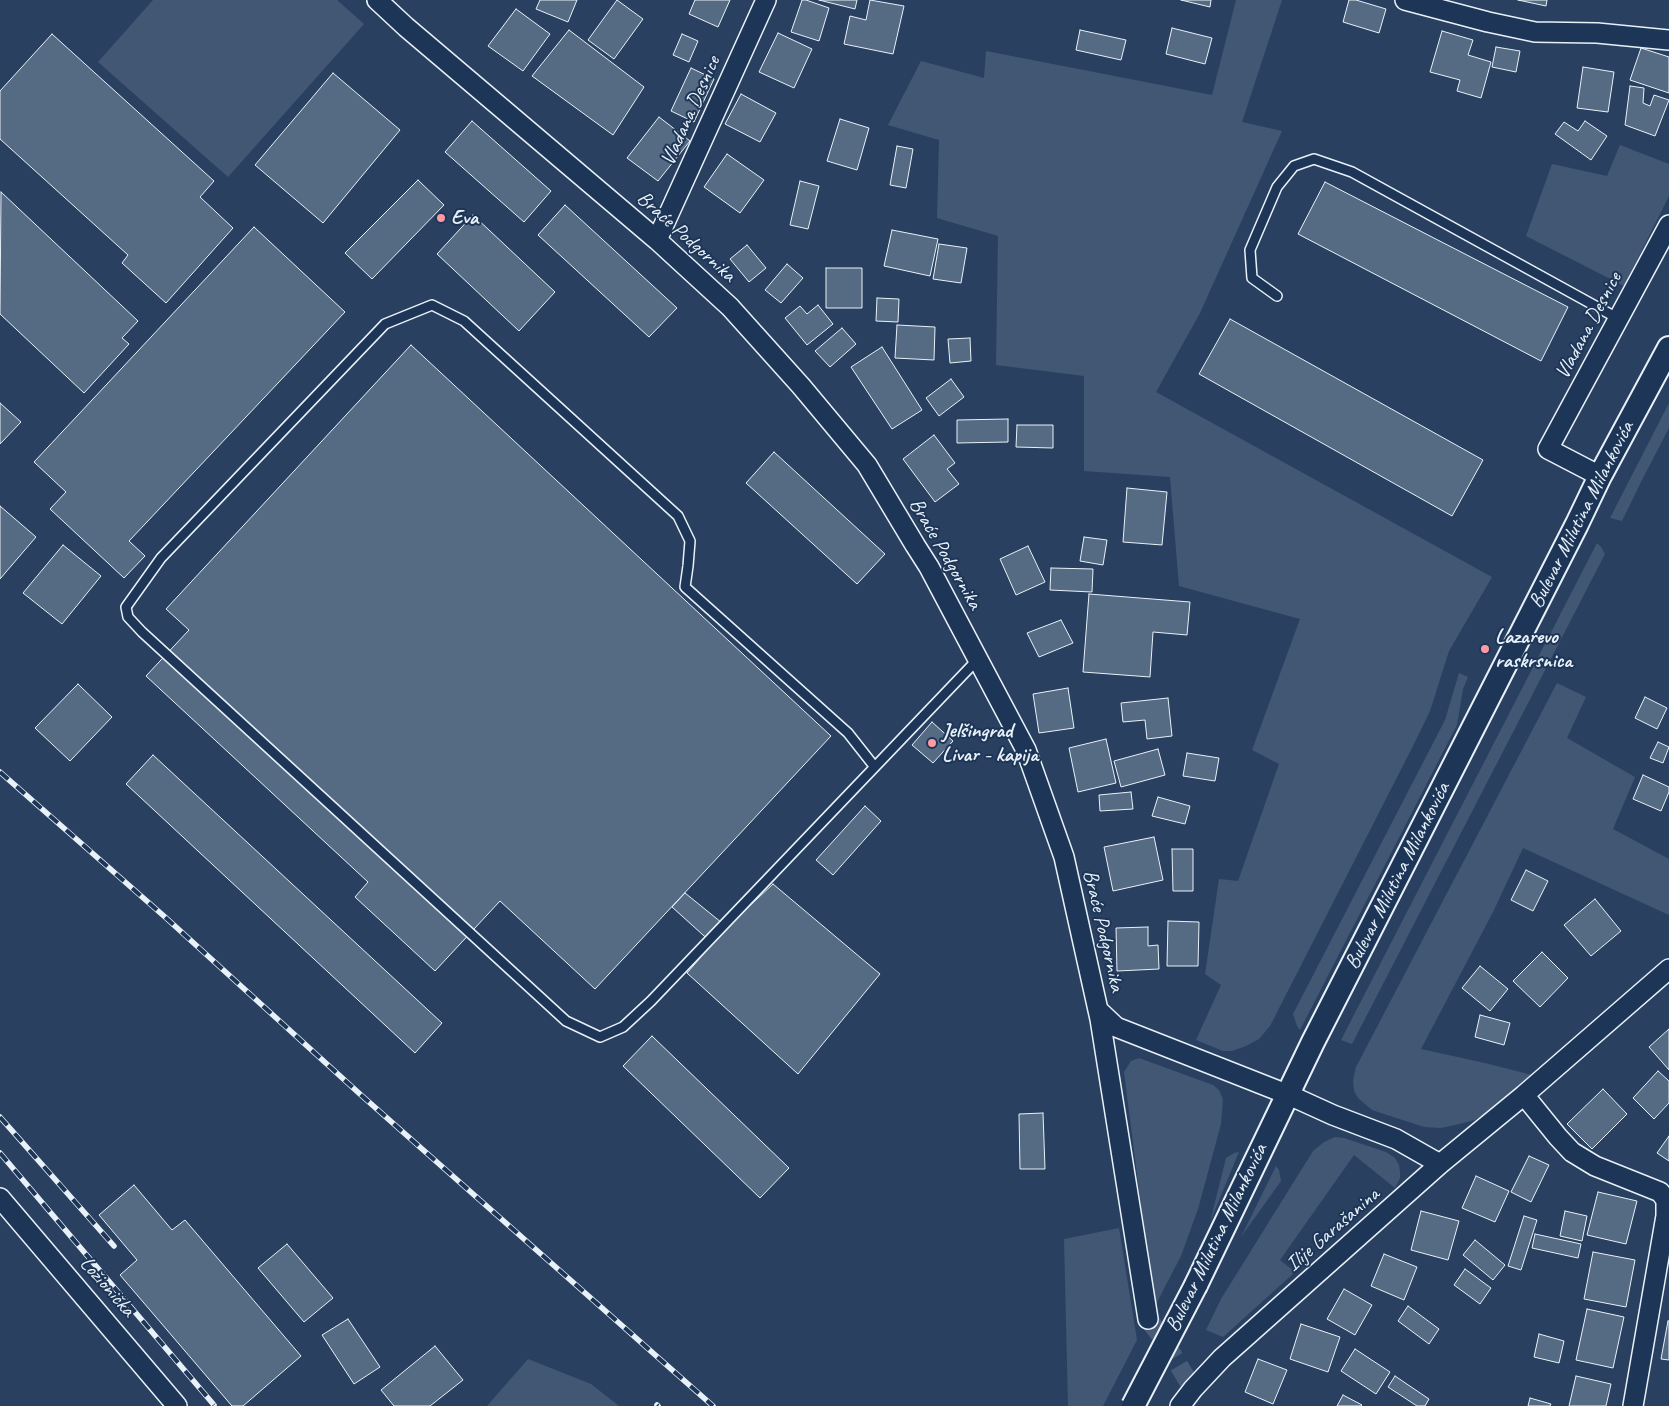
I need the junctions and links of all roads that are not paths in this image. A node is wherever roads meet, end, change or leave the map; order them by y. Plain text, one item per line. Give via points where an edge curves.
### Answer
1 (377, 0) edge
2 (766, 0) edge
3 (1405, 0) edge
4 (1669, 40) edge
5 (1669, 225) edge
6 (657, 240) junction
7 (1277, 296) dead end
8 (1619, 319) junction
9 (1669, 348) edge
10 (1600, 476) junction
11 (978, 659) junction
12 (874, 766) junction
13 (1669, 969) edge
14 (1098, 1010) junction
15 (1289, 1095) junction
16 (1524, 1095) junction
17 (1440, 1164) junction
18 (0, 1198) edge
19 (1148, 1318) tunnel mouth
20 (177, 1406) edge
21 (1133, 1406) edge
22 (1180, 1406) edge
23 (1634, 1406) edge

1 - 6 street, Braće Podgornika
2 - 6 street, Vladana Desnice
3 - 4 street via 1535,32 1597,32
5 - 8 street, Vladana Desnice
6 - 11 street, Braće Podgornika via 730,307 867,465 929,566
7 - 8 lane via 1252,278 1250,250 1277,186 1294,166 1314,159 1352,172
8 - 10 street, Vladana Desnice via 1548,449
9 - 10 street, Bulevar Milutina Milankovića
10 - 15 street, Bulevar Milutina Milankovića
11 - 12 lane
11 - 14 street, Braće Podgornika via 1026,750 1064,857
12 - 12 lane via 651,1001 623,1027 600,1037 566,1021 142,632 128,617 126,607 161,558 384,324 432,305 464,322 678,516 690,541 685,587 848,732
13 - 16 street, Ilije Garašanina
14 - 15 street via 1116,1027
14 - 19 street, Braće Podgornika
15 - 17 street via 1396,1139
15 - 21 street, Bulevar Milutina Milankovića, bridge
16 - 17 street, Ilije Garašanina
16 - 23 street via 1572,1152 1594,1166 1660,1192 1666,1200
17 - 22 street, Ilije Garašanina via 1222,1358
18 - 20 street, Ložionička

